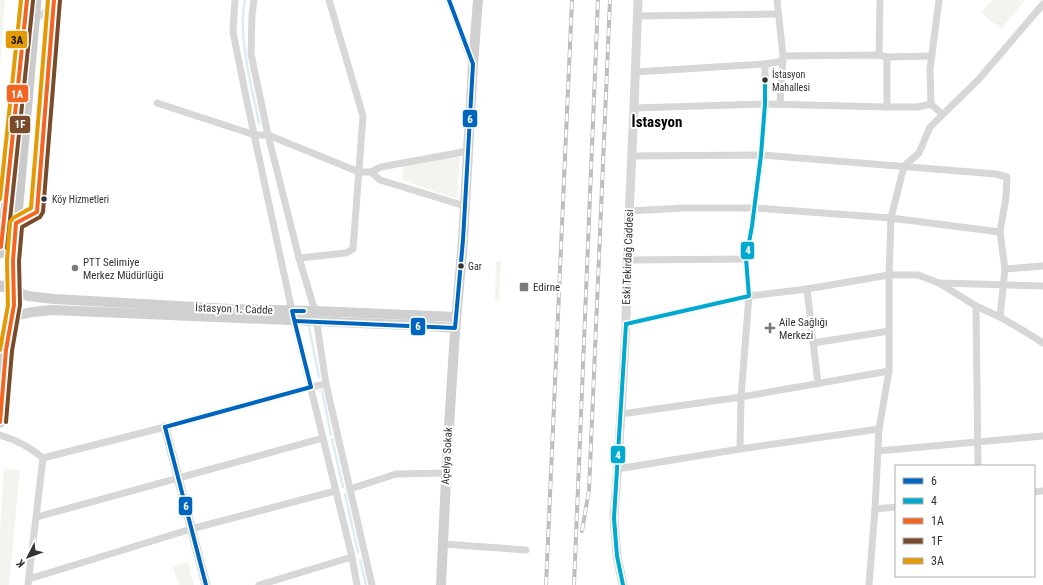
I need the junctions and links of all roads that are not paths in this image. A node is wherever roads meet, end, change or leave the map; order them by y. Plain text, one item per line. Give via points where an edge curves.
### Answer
1 (27, 0) edge
2 (36, 0) edge
3 (235, 0) edge
4 (254, 0) edge
5 (329, 0) edge
6 (449, 0) edge
7 (478, 0) edge
8 (638, 0) edge
9 (777, 0) edge
10 (880, 0) edge
11 (938, 0) edge
12 (54, 3) edge
13 (1043, 4) edge
14 (778, 14) junction
15 (638, 16) junction
16 (34, 20) junction
17 (879, 55) junction
18 (931, 56) junction
19 (887, 57) junction
20 (783, 58) junction
21 (473, 64) junction
22 (765, 64) junction
23 (636, 72) junction
24 (157, 103) dead end
25 (764, 104) junction
26 (780, 104) junction
27 (931, 104) junction
28 (887, 107) junction
29 (634, 108) junction
30 (942, 114) junction
31 (255, 134) junction
32 (268, 135) junction
33 (468, 151) junction
34 (761, 155) junction
35 (631, 156) junction
36 (904, 166) junction
37 (359, 172) junction
38 (371, 172) junction
39 (465, 206) junction
40 (754, 208) junction
41 (630, 212) junction
42 (891, 218) junction
43 (16, 223) junction
44 (1000, 232) junction
45 (0, 253) edge
46 (299, 258) junction
47 (746, 259) junction
48 (627, 260) junction
49 (1043, 266) edge
50 (1005, 269) junction
51 (889, 275) junction
52 (940, 283) junction
53 (1004, 285) junction
54 (0, 286) edge
55 (1043, 286) edge
56 (807, 288) junction
57 (13, 291) junction
58 (749, 296) junction
59 (976, 306) junction
60 (315, 311) junction
61 (12, 316) junction
62 (294, 316) junction
63 (456, 317) junction
64 (1000, 317) junction
65 (0, 319) edge
66 (317, 322) junction
67 (626, 324) junction
68 (455, 328) junction
69 (889, 331) junction
70 (813, 343) junction
71 (1043, 344) edge
72 (889, 371) junction
73 (326, 384) junction
74 (818, 384) junction
75 (311, 387) junction
76 (741, 397) junction
77 (621, 414) junction
78 (0, 422) edge
79 (165, 427) junction
80 (879, 429) junction
81 (0, 435) edge
82 (1043, 436) edge
83 (323, 438) junction
84 (978, 442) junction
85 (740, 449) junction
86 (878, 451) junction
87 (43, 458) junction
88 (978, 465) edge
89 (617, 468) junction
90 (446, 473) junction
91 (178, 477) junction
92 (350, 488) junction
93 (335, 491) junction
94 (895, 507) edge
95 (875, 509) junction
96 (37, 517) junction
97 (191, 529) junction
98 (443, 544) junction
99 (526, 550) dead end
100 (352, 558) junction
101 (29, 582) edge
102 (206, 585) edge
103 (259, 585) edge
104 (357, 585) edge
105 (372, 585) edge
106 (441, 585) edge
107 (623, 585) edge
108 (869, 585) edge

1 - 45 main road
2 - 16 main road
3 - 31 street via 233,32
4 - 32 street via 251,54
5 - 37 street via 363,116
6 - 21 street
7 - 21 main road, Açelya Sokak
8 - 15 street, Eski Tekirdağ Caddesi
9 - 14 street
10 - 17 street
11 - 18 street
12 - 16 street
12 - 43 street via 37,212
13 - 30 street via 979,79
14 - 15 street
14 - 20 street
15 - 23 street, Eski Tekirdağ Caddesi
16 - 43 main road
17 - 19 street
17 - 20 street
18 - 19 street
18 - 27 street
19 - 28 street
20 - 22 street
20 - 26 street
21 - 33 main road, Açelya Sokak
22 - 23 street
22 - 25 street
23 - 29 street, Eski Tekirdağ Caddesi
24 - 31 street
25 - 26 street
25 - 29 street
25 - 34 street
26 - 28 street
27 - 28 street via 918,107
27 - 30 street
29 - 35 street, Eski Tekirdağ Caddesi
30 - 36 street via 930,127 919,153
31 - 32 street
31 - 62 street
32 - 37 street
32 - 46 street
33 - 38 street via 382,167
33 - 39 main road, Açelya Sokak
34 - 35 street
34 - 36 street
34 - 40 street
35 - 41 street, Eski Tekirdağ Caddesi
36 - 42 street
36 - 44 street via 1007,177
37 - 38 street
37 - 46 street via 353,248 346,252
38 - 39 street via 380,180
39 - 63 main road, Açelya Sokak
40 - 41 street via 683,208
40 - 42 street
40 - 47 street
41 - 48 street, Eski Tekirdağ Caddesi
42 - 44 street
42 - 51 street
43 - 57 main road
44 - 50 street
46 - 60 street
47 - 48 street
47 - 58 street
48 - 67 street, Eski Tekirdağ Caddesi
49 - 50 street
50 - 53 street
51 - 52 street via 918,275
51 - 56 street
51 - 69 street
52 - 53 street
52 - 59 street
53 - 55 street
53 - 64 street
54 - 57 main road
56 - 58 street
56 - 70 street
57 - 61 main road
57 - 62 main road, İstasyon 1. Cadde via 49,299 231,309
58 - 67 street
58 - 76 street
59 - 64 street
59 - 84 street
60 - 62 main road, İstasyon 1. Cadde
60 - 63 main road, İstasyon 1. Cadde
60 - 66 street
61 - 62 main road, İstasyon 1. Cadde via 52,310
61 - 65 main road
61 - 78 main road via 6,350
62 - 66 main road, İstasyon 1. Cadde
62 - 75 street
63 - 68 main road, Açelya Sokak
64 - 71 street
66 - 68 main road, İstasyon 1. Cadde
66 - 73 street
67 - 77 street, Eski Tekirdağ Caddesi
68 - 90 main road, Açelya Sokak
69 - 70 street
69 - 72 street
70 - 74 street
72 - 74 street
72 - 80 street
73 - 75 street
73 - 92 street
74 - 76 street
75 - 79 street
75 - 83 street
76 - 77 street
76 - 85 street
77 - 89 street, Eski Tekirdağ Caddesi
79 - 87 street
79 - 91 street
80 - 85 street
80 - 86 street
81 - 87 street via 29,447
82 - 84 street
83 - 91 street
83 - 93 street
84 - 86 street
84 - 88 street
85 - 89 street
86 - 95 street
87 - 96 street
89 - 107 street, Eski Tekirdağ Caddesi via 614,518 617,556
90 - 92 street via 396,474
90 - 98 main road, Açelya Sokak
91 - 96 street
91 - 97 street
92 - 105 street
93 - 97 street
93 - 100 street
94 - 95 street
95 - 108 street
96 - 101 street
97 - 101 street
97 - 102 street
98 - 99 street
98 - 106 main road, Açelya Sokak
100 - 103 street
100 - 104 street

